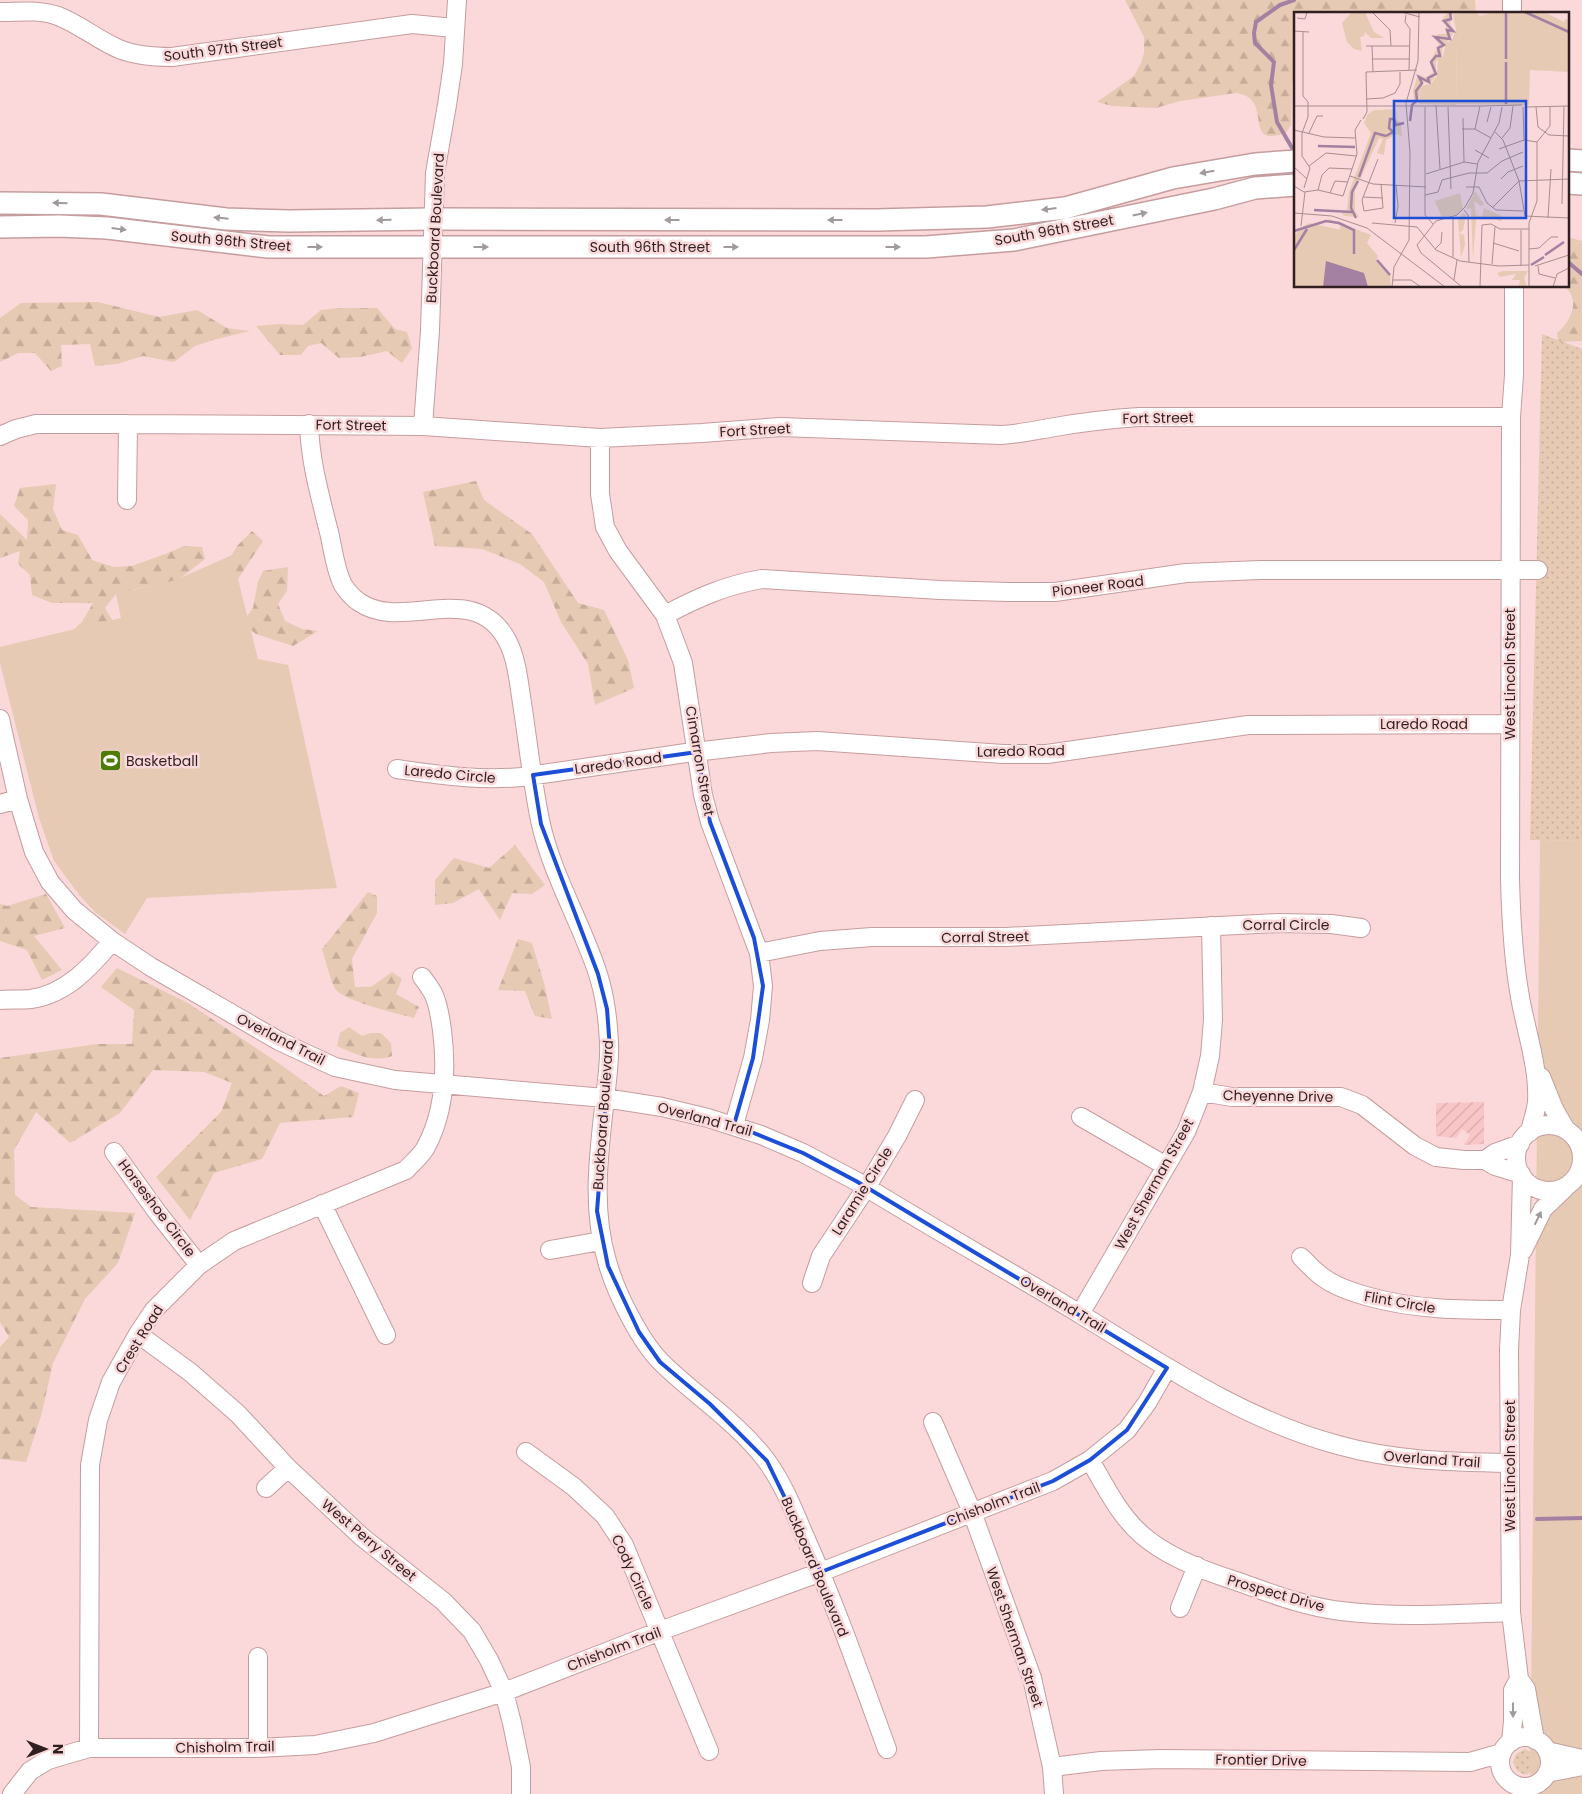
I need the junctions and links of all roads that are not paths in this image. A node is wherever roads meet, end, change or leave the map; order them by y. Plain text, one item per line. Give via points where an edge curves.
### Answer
1 (456, 0) edge
2 (0, 12) edge
3 (454, 28) junction
4 (1294, 161) edge
5 (1294, 185) edge
6 (0, 203) edge
7 (433, 219) junction
8 (0, 227) edge
9 (432, 247) junction
10 (1514, 288) edge
11 (1511, 417) junction
12 (128, 424) junction
13 (309, 424) junction
14 (423, 426) junction
15 (0, 436) edge
16 (600, 438) junction
17 (127, 500) dead end
18 (1538, 570) dead end
19 (1510, 571) junction
20 (666, 615) junction
21 (0, 719) edge
22 (1510, 724) junction
23 (696, 752) junction
24 (397, 769) dead end
25 (533, 776) junction
26 (18, 799) junction
27 (0, 804) edge
28 (1211, 926) junction
29 (1361, 928) dead end
30 (112, 941) junction
31 (759, 953) junction
32 (422, 977) dead end
33 (0, 1000) edge
34 (1534, 1060) junction
35 (444, 1085) junction
36 (1202, 1092) junction
37 (604, 1098) junction
38 (915, 1100) dead end
39 (1081, 1117) dead end
40 (734, 1125) junction
41 (1566, 1130) junction
42 (1525, 1138) junction
43 (114, 1152) dead end
44 (1485, 1160) junction
45 (1166, 1166) junction
46 (1522, 1175) junction
47 (866, 1188) junction
48 (1564, 1188) junction
49 (322, 1204) junction
50 (601, 1241) junction
51 (550, 1250) dead end
52 (1520, 1255) junction
53 (1301, 1257) dead end
54 (199, 1265) junction
55 (812, 1283) dead end
56 (1511, 1310) junction
57 (1080, 1314) junction
58 (138, 1334) junction
59 (386, 1335) dead end
60 (1167, 1368) junction
61 (933, 1422) dead end
62 (526, 1452) dead end
63 (1090, 1460) junction
64 (1510, 1464) junction
65 (288, 1468) junction
66 (266, 1488) dead end
67 (972, 1512) junction
68 (1197, 1566) junction
69 (821, 1572) junction
70 (1180, 1608) dead end
71 (1512, 1612) junction
72 (660, 1631) junction
73 (258, 1657) dead end
74 (1519, 1678) junction
75 (504, 1692) junction
76 (1541, 1745) junction
77 (1506, 1747) junction
78 (89, 1748) junction
79 (258, 1748) junction
80 (887, 1749) dead end
81 (709, 1751) dead end
82 (1582, 1759) edge
83 (1470, 1762) junction
84 (1582, 1766) edge
85 (1052, 1767) junction
86 (1507, 1783) edge
87 (1538, 1784) edge
88 (12, 1794) edge
89 (521, 1794) edge
90 (1054, 1794) edge

1 - 3 street, Buckboard Boulevard
2 - 3 street, South 97th Street via 32,11 58,16 119,49 157,57 412,24
3 - 7 street, Buckboard Boulevard via 450,89 435,173
4 -> 7 main road, South 96th Street via 1255,164 1172,178 1065,208 987,217 877,220
9 -> 5 main road, South 96th Street via 926,247 1014,240 1254,188
7 -> 6 main road, South 96th Street via 289,221 226,218 101,204
7 - 9 street, Buckboard Boulevard
8 -> 9 main road, South 96th Street via 107,228 268,247
9 - 14 street, Buckboard Boulevard
10 - 11 street, West Lincoln Street
11 - 16 street, Fort Street via 1139,417 1001,435 780,427
11 - 19 street, West Lincoln Street
12 - 13 street, Fort Street
12 - 15 street, Fort Street via 36,424
12 - 17 street
13 - 14 street, Fort Street
13 - 25 street, Buckboard Boulevard via 310,451 344,587 370,609 390,612 451,608 471,611 485,616 500,629 510,645 518,680
14 - 16 street, Fort Street
16 - 20 street, Cimarron Street via 600,494 605,527 618,551
18 - 19 street, Pioneer Road
19 - 20 street, Pioneer Road via 1260,570 1186,573 1055,592 950,590 762,579 705,594
19 - 22 street, West Lincoln Street
20 - 23 street, Cimarron Street via 683,663
21 - 26 street, Overland Trail
22 - 23 street, Laredo Road via 1248,725 1047,754 817,742 771,743
22 - 34 street, West Lincoln Street via 1511,921 1520,997
23 - 25 street, Laredo Road
23 - 31 street, Cimarron Street via 710,822
24 - 25 street, Laredo Circle via 494,780
25 - 37 street, Buckboard Boulevard via 540,824 598,974 607,1009 610,1049
26 - 27 street
26 - 30 street, Overland Trail via 34,852 50,882 74,910
28 - 29 street, Corral Circle via 1279,923
28 - 31 street, Corral Street via 1006,937 872,937 820,941
28 - 36 street, West Sherman Street via 1213,1020
30 - 33 street via 80,976 59,989 32,999
30 - 35 street, Overland Trail via 279,1041 335,1067 395,1080
31 - 40 street, Cimarron Street via 763,986 760,1020
32 - 35 street, Crest Road via 440,1012
34 - 41 street, West Lincoln Street
34 - 42 street, West Lincoln Street via 1537,1101
35 - 37 street, Overland Trail
35 - 49 street, Crest Road via 438,1121 425,1149 406,1170
36 - 44 street, Cheyenne Drive via 1232,1097 1341,1097 1362,1104 1415,1146 1436,1157
36 - 45 street, West Sherman Street via 1186,1132
37 - 40 street, Overland Trail via 662,1107
37 - 50 street, Buckboard Boulevard via 597,1169
38 - 47 street, Laramie Circle
39 - 45 street
40 - 47 street, Overland Trail via 803,1153
41 - 42 street via 1552,1125 1536,1128
41 - 48 street via 1577,1141 1582,1155 1580,1170
42 - 44 street, Cheyenne Drive
42 - 46 street via 1517,1159
43 - 54 street, Horseshoe Circle
44 - 46 street, Cheyenne Drive
45 - 57 street, West Sherman Street
46 - 48 street via 1540,1189
46 - 52 street, West Lincoln Street
47 - 55 street, Laramie Circle via 821,1256
47 - 57 street, Overland Trail
52 -> 48 street, West Lincoln Street via 1543,1209
49 - 54 street, Crest Road via 234,1241
49 - 59 street
50 - 51 street
50 - 69 street, Buckboard Boulevard via 608,1266 639,1332 660,1362 740,1431 767,1461
52 - 56 street, West Lincoln Street
53 - 56 street, Flint Circle via 1324,1278 1352,1292 1383,1301 1428,1308
54 - 58 street, Crest Road via 154,1310
56 - 64 street, West Lincoln Street
57 - 60 street, Overland Trail
58 - 65 street, West Perry Street via 190,1372 238,1414
58 - 78 street, Crest Road via 111,1382 98,1420 90,1465
60 - 63 street, Chisholm Trail via 1147,1404 1127,1430
60 - 64 street, Overland Trail via 1283,1427 1337,1445 1378,1455 1440,1462
61 - 67 street, West Sherman Street
62 - 72 street, Cody Circle via 605,1516 624,1545
63 - 67 street, Chisholm Trail via 1053,1481
63 - 68 street, Prospect Drive via 1127,1520 1143,1536
64 - 71 street, West Lincoln Street
65 - 66 street
65 - 75 street, West Perry Street via 362,1537 442,1602 472,1631
67 - 69 street, Chisholm Trail
67 - 85 street, West Sherman Street via 1032,1678
68 - 70 street
68 - 71 street, Prospect Drive via 1290,1599 1340,1611 1444,1615
69 - 72 street, Chisholm Trail
69 - 80 street, Buckboard Boulevard
71 - 74 street, West Lincoln Street
72 - 75 street, Chisholm Trail
72 - 81 street, Cody Circle
73 - 79 street
74 - 76 street, West Lincoln Street via 1526,1689
74 -> 77 street, West Lincoln Street via 1513,1690 1513,1721
75 - 79 street, Chisholm Trail via 374,1734 315,1745
75 - 89 street, West Perry Street via 521,1767
76 - 77 street via 1522,1738
76 - 82 street
76 - 87 street via 1549,1762
77 - 83 street, Frontier Drive
77 - 86 street via 1500,1762
78 - 79 street, Chisholm Trail
78 - 88 street, Chisholm Trail via 48,1760 30,1771
83 - 85 street, Frontier Drive via 1161,1759
83 - 86 street, Frontier Drive
84 - 87 street
85 - 90 street, West Sherman Street
86 - 87 street via 1521,1787

